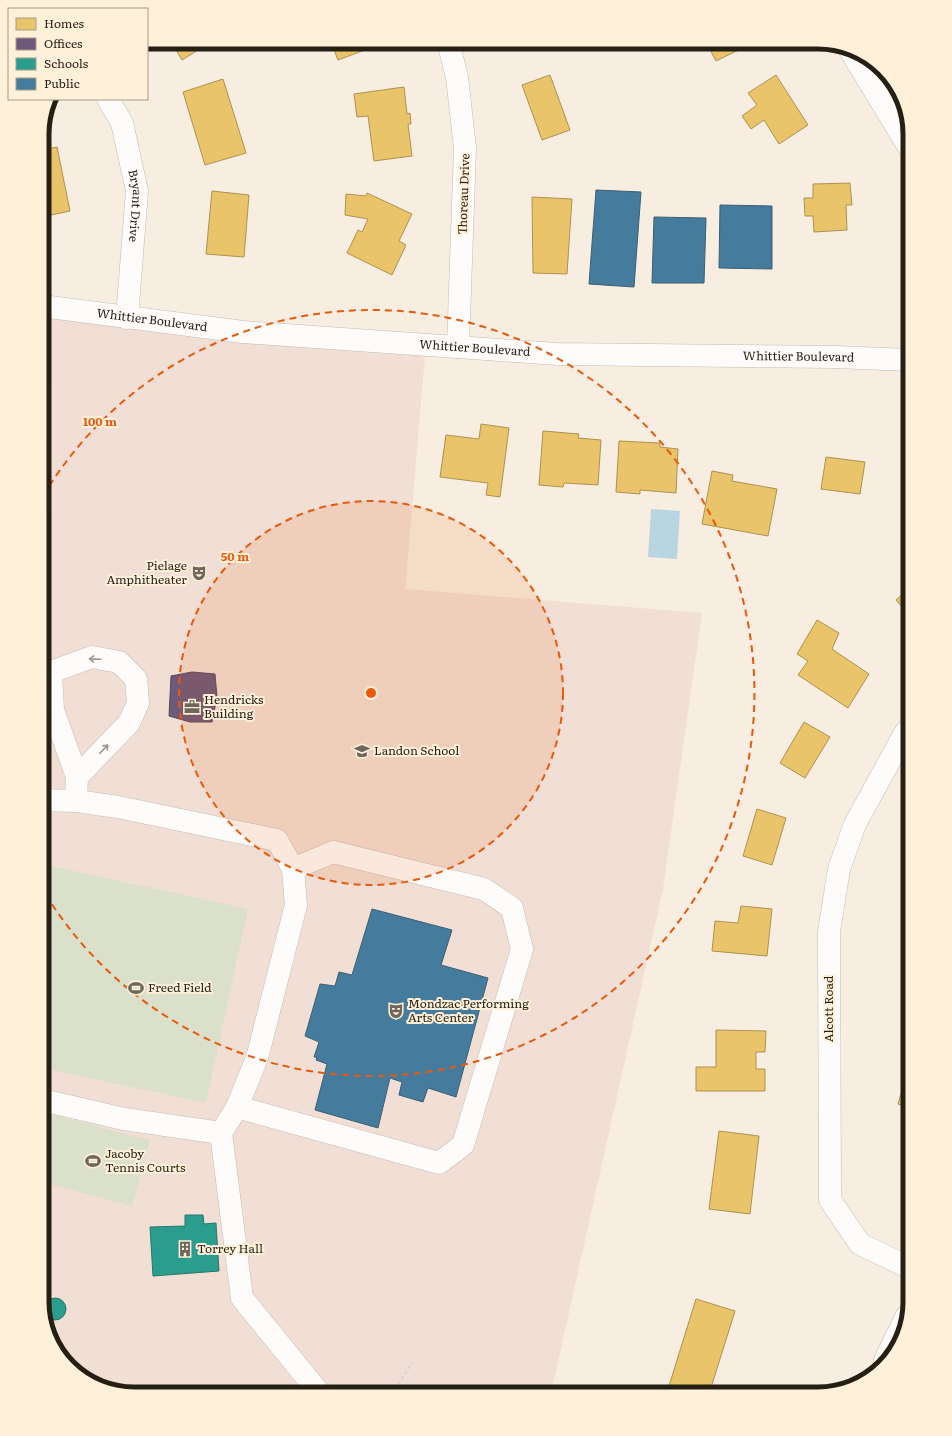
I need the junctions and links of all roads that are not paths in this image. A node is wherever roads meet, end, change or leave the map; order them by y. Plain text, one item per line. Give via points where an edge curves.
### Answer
1 (450, 49) edge
2 (855, 58) edge
3 (109, 100) edge
4 (903, 137) edge
5 (49, 307) edge
6 (127, 318) junction
7 (458, 347) junction
8 (903, 360) edge
9 (903, 737) edge
10 (77, 777) junction
11 (49, 800) edge
12 (76, 801) junction
13 (292, 870) junction
14 (49, 1102) edge
15 (237, 1107) junction
16 (221, 1133) junction
17 (903, 1265) edge
18 (314, 1387) edge

1 - 7 street, Thoreau Drive via 457,77 465,148
2 - 4 street
3 - 6 street, Bryant Drive via 122,123 137,191
5 - 6 street, Whittier Boulevard
6 - 7 street, Whittier Boulevard via 243,332
7 - 8 street, Whittier Boulevard via 557,354
9 - 17 street, Alcott Road via 855,824 839,869 829,932 829,948 830,1200 860,1244
10 -> 10 street via 129,723 138,703 136,679 119,662 92,657 51,672 53,710
10 - 12 street
11 - 12 street
12 - 13 street via 118,807 277,840
13 - 15 street via 296,905 257,1058
13 - 15 street via 333,852 484,889 512,908 522,949 463,1145 439,1163
14 - 16 street via 124,1119
15 - 16 street
16 - 18 street via 242,1298

